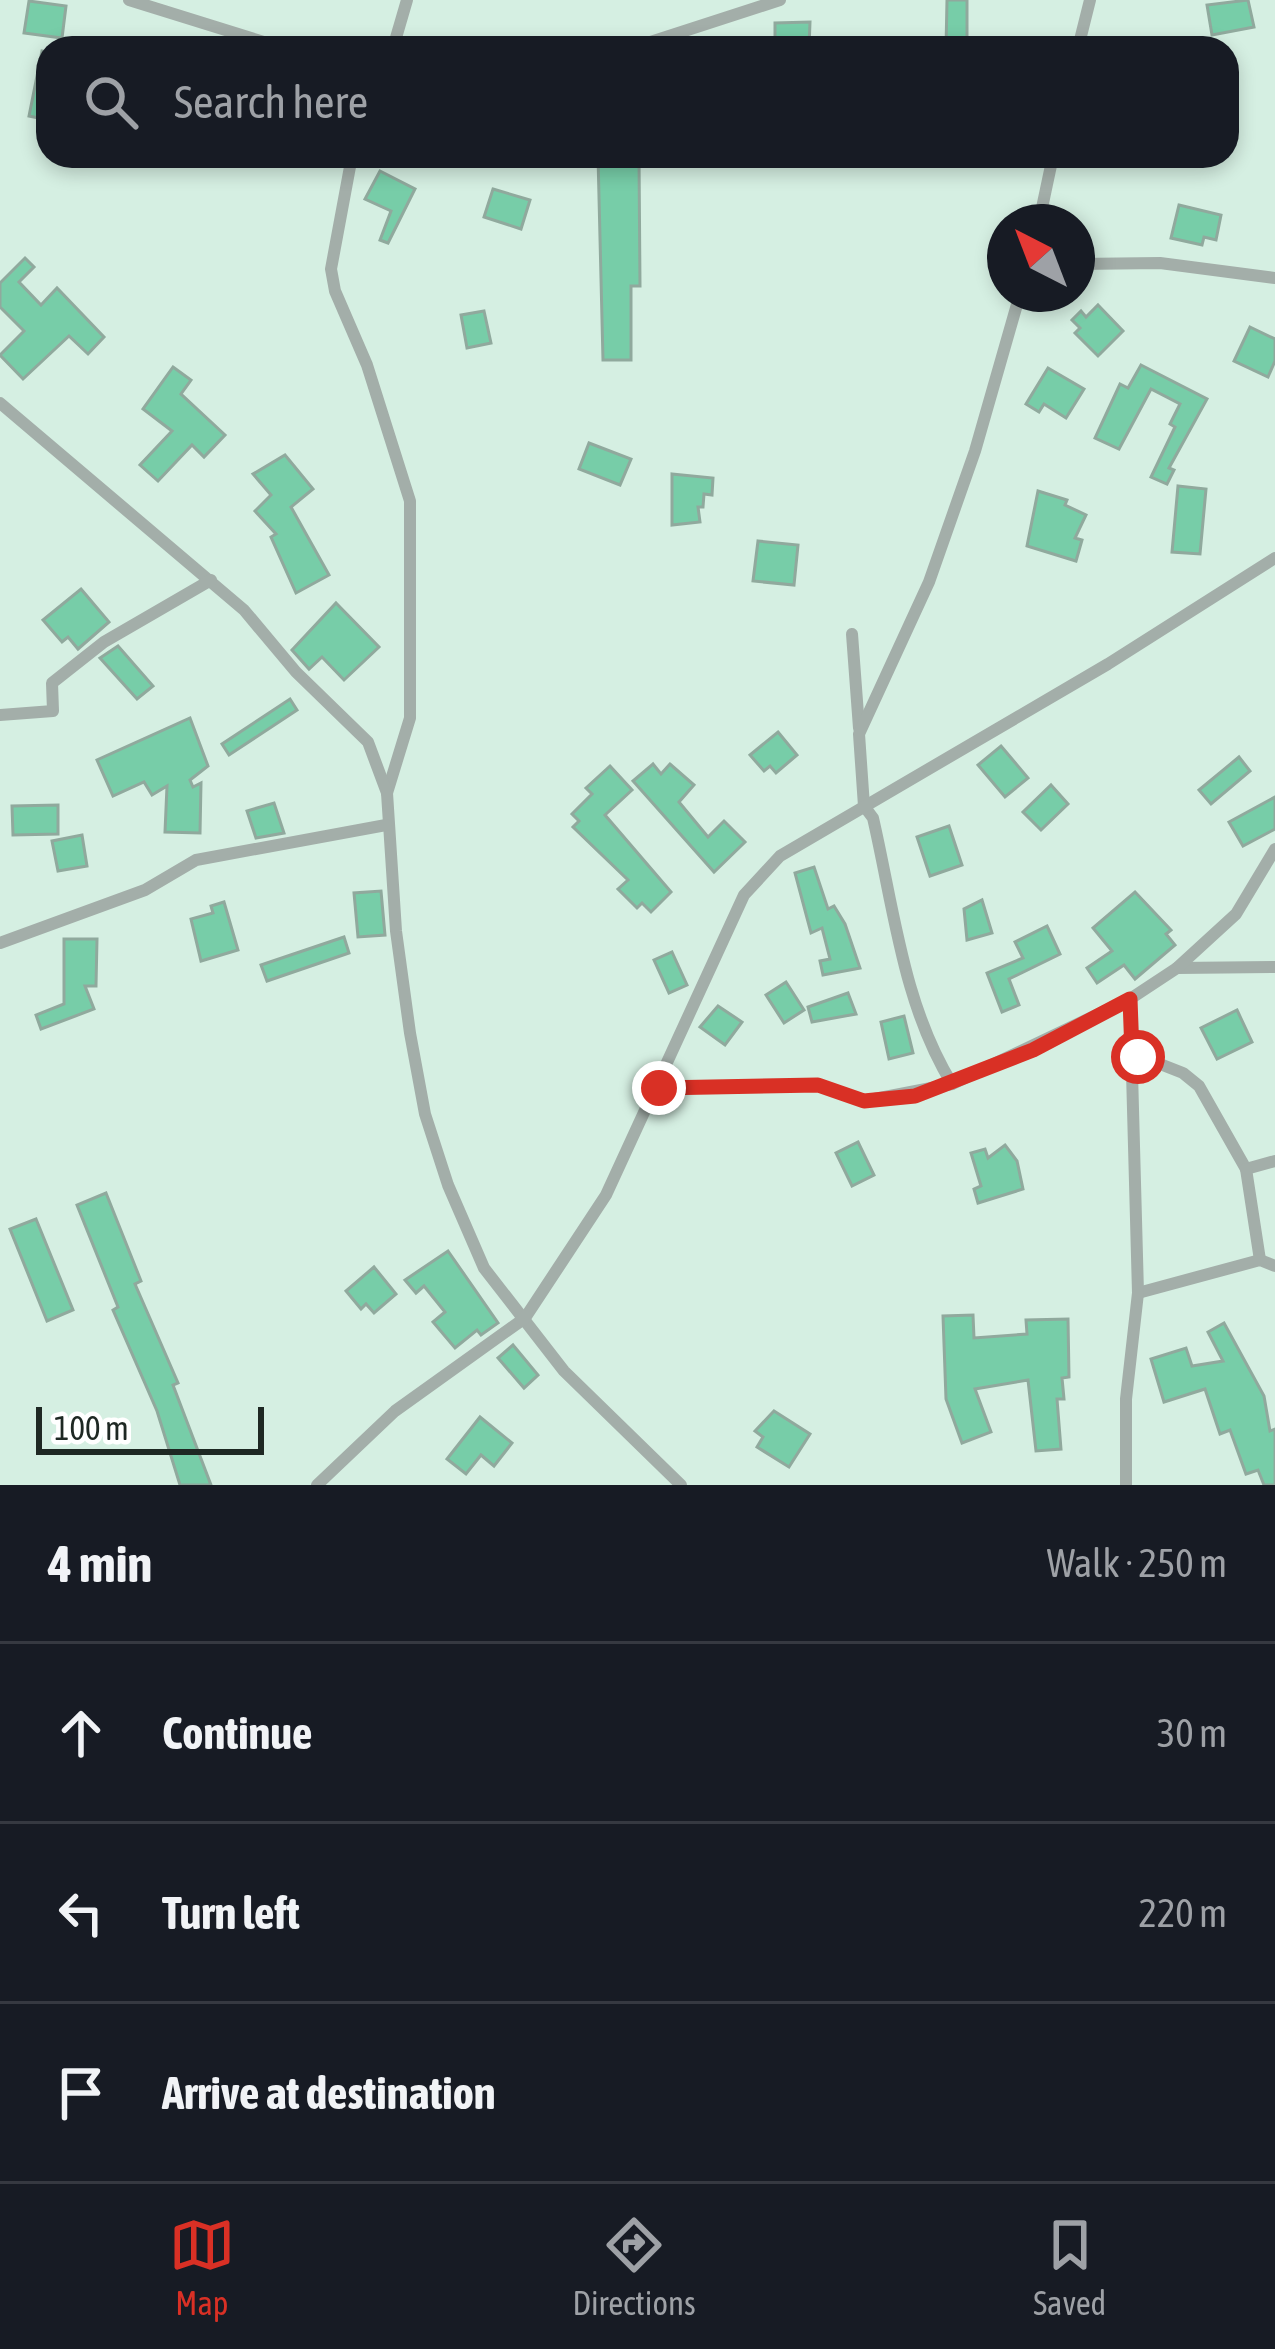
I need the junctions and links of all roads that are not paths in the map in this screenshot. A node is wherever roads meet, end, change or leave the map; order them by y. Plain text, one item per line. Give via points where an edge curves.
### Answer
1 (129, 0) edge
2 (407, 0) edge
3 (779, 0) edge
4 (1090, 0) edge
5 (244, 36) edge
6 (396, 36) edge
7 (669, 36) edge
8 (1081, 36) edge
9 (350, 168) edge
10 (1050, 168) edge
11 (1043, 204) edge
12 (1095, 264) edge
13 (1275, 278) edge
14 (1014, 312) edge
15 (0, 403) edge
16 (1275, 558) edge
17 (211, 580) junction
18 (852, 634) dead end
19 (0, 715) edge
20 (860, 734) junction
21 (387, 793) junction
22 (864, 806) junction
23 (386, 825) junction
24 (1275, 849) edge
25 (0, 943) edge
26 (1275, 967) edge
27 (1177, 968) junction
28 (1130, 999) junction
29 (1132, 1053) junction
30 (952, 1084) junction
31 (659, 1088) junction
32 (1275, 1161) edge
33 (1246, 1169) junction
34 (1261, 1261) junction
35 (1275, 1266) edge
36 (1138, 1293) junction
37 (525, 1318) junction
38 (317, 1485) edge
39 (681, 1485) edge
40 (1126, 1485) edge

1 - 5 street
2 - 6 street
3 - 7 street
4 - 8 street
9 - 21 street via 334,291 368,365 410,501 410,718
10 - 11 street
12 - 13 street
14 - 20 street via 928,582
15 - 17 street
16 - 22 street
17 - 19 street via 104,642 52,683 53,711
17 - 21 street via 368,742
18 - 20 street
20 - 22 street
21 - 23 street
22 - 30 street via 917,1012
22 - 31 street via 780,856 745,895
23 - 25 street via 196,860 145,890
23 - 37 street via 425,1114 484,1268
24 - 27 street via 1236,914
26 - 27 street
27 - 28 street
28 - 29 street
28 - 30 street
29 - 33 street via 1199,1086
29 - 36 street
30 - 31 street via 864,1101 818,1085
31 - 37 street via 606,1195
32 - 33 street
33 - 34 street
34 - 35 street
34 - 36 street
36 - 40 street
37 - 38 street via 395,1411
37 - 39 street via 564,1371

